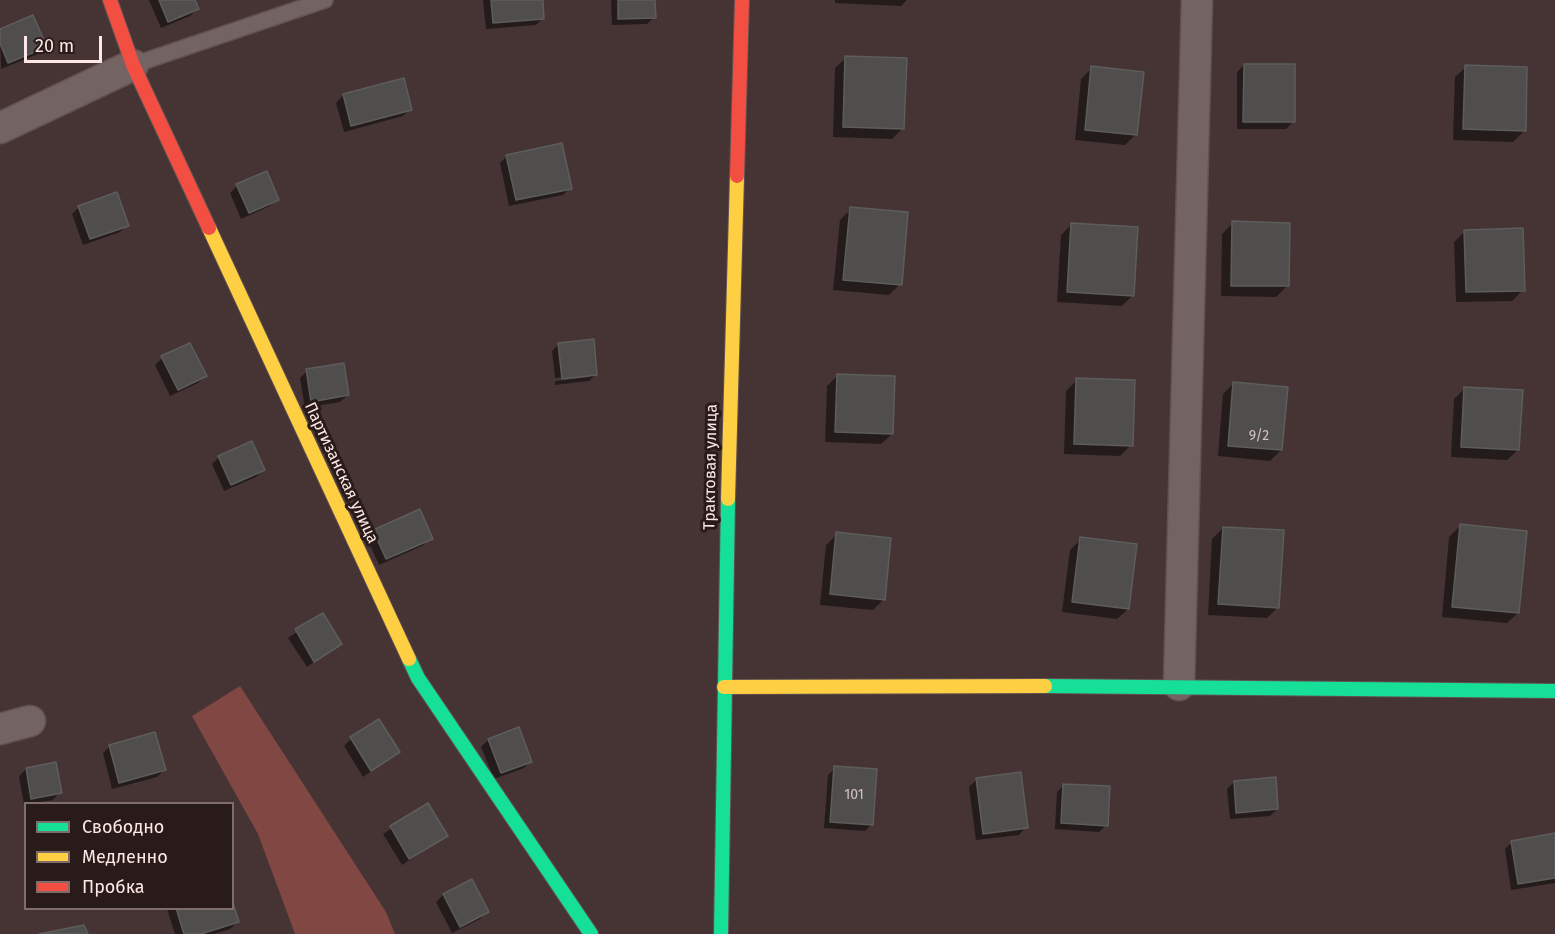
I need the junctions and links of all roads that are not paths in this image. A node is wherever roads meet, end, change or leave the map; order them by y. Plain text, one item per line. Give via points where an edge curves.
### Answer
1 (110, 0) edge
2 (325, 0) edge
3 (742, 0) edge
4 (1197, 0) edge
5 (133, 65) junction
6 (0, 128) edge
7 (1179, 685) junction
8 (724, 687) junction
9 (1555, 692) edge
10 (30, 721) dead end
11 (0, 729) edge
12 (591, 934) edge
13 (721, 934) edge

1 - 5 main road, Партизанская улица
2 - 5 lane
3 - 8 main road, Трактовая улица
4 - 7 street
5 - 6 street
5 - 12 main road, Партизанская улица via 418,678
7 - 8 main road
7 - 9 main road
8 - 13 main road, Трактовая улица
10 - 11 street

